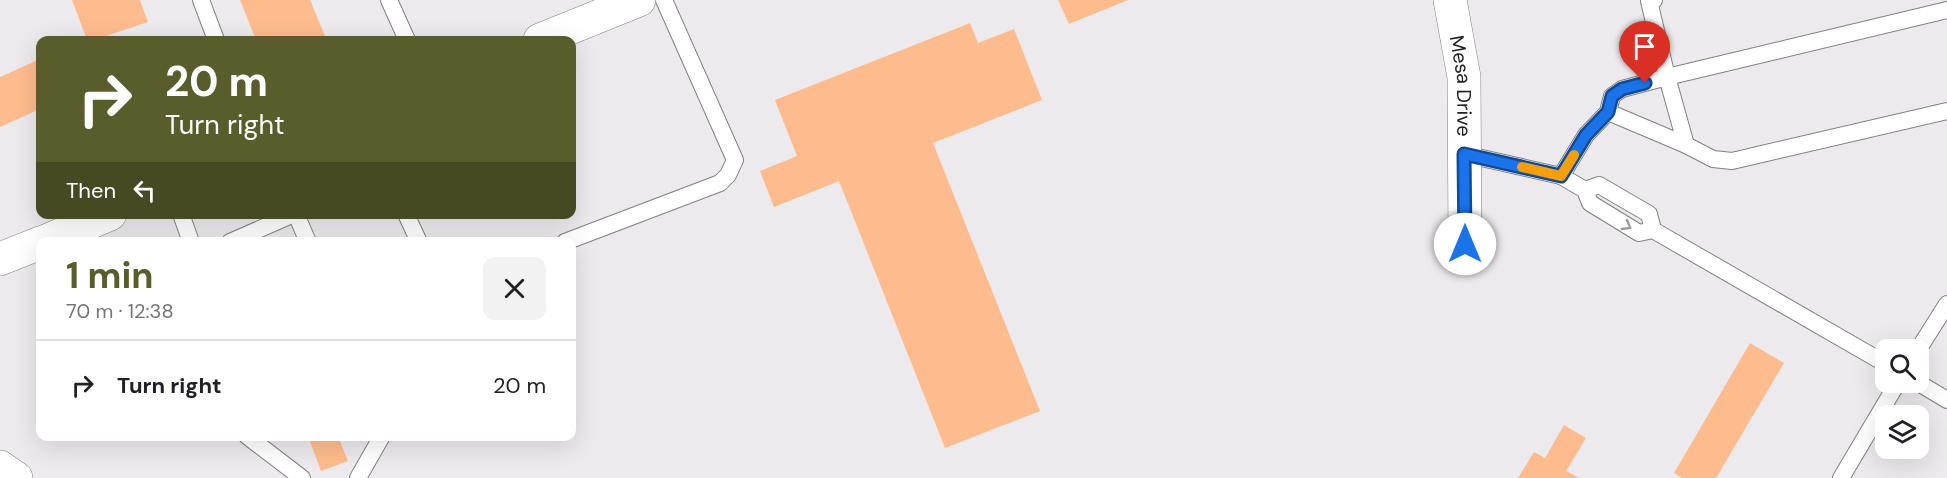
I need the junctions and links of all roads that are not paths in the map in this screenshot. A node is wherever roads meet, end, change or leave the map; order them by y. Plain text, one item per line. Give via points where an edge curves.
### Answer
1 (201, 0) edge
2 (389, 0) edge
3 (639, 0) edge
4 (664, 0) edge
5 (1450, 0) edge
6 (1651, 0) edge
7 (1947, 10) edge
8 (214, 36) edge
9 (405, 36) edge
10 (550, 36) edge
11 (1667, 77) junction
12 (1947, 111) edge
13 (1608, 112) junction
14 (1686, 145) junction
15 (1464, 154) junction
16 (1561, 176) junction
17 (98, 219) edge
18 (183, 219) edge
19 (283, 219) edge
20 (297, 219) edge
21 (408, 219) edge
22 (55, 237) edge
23 (189, 237) edge
24 (242, 237) edge
25 (306, 237) edge
26 (417, 237) edge
27 (576, 238) edge
28 (1465, 244) dead end
29 (36, 245) edge
30 (0, 259) edge
31 (1947, 304) edge
32 (1925, 339) edge
33 (1875, 358) edge
34 (1929, 389) edge
35 (1892, 393) edge
36 (1947, 400) edge
37 (254, 441) edge
38 (379, 441) edge
39 (0, 466) edge
40 (16, 478) edge
41 (302, 478) edge
42 (357, 478) edge
43 (1840, 478) edge

1 - 8 lane
2 - 9 lane
3 - 10 street
4 - 27 lane via 735,160 720,183
5 - 15 street, Mesa Drive via 1464,77
6 - 11 lane
7 - 11 lane
11 - 13 lane via 1622,89 1612,96
11 - 14 lane
12 - 14 lane via 1732,161 1713,159
13 - 14 lane
13 - 16 lane via 1586,135
15 - 16 lane
15 - 28 street, Mesa Drive
16 - 33 lane via 1585,190 1590,203 1639,233 1653,230
17 - 22 street
18 - 23 lane
19 - 24 lane
20 - 25 lane
21 - 26 lane
29 - 30 street
31 - 32 lane
34 - 36 lane
35 - 43 lane
37 - 41 lane
38 - 42 lane
39 - 40 street

